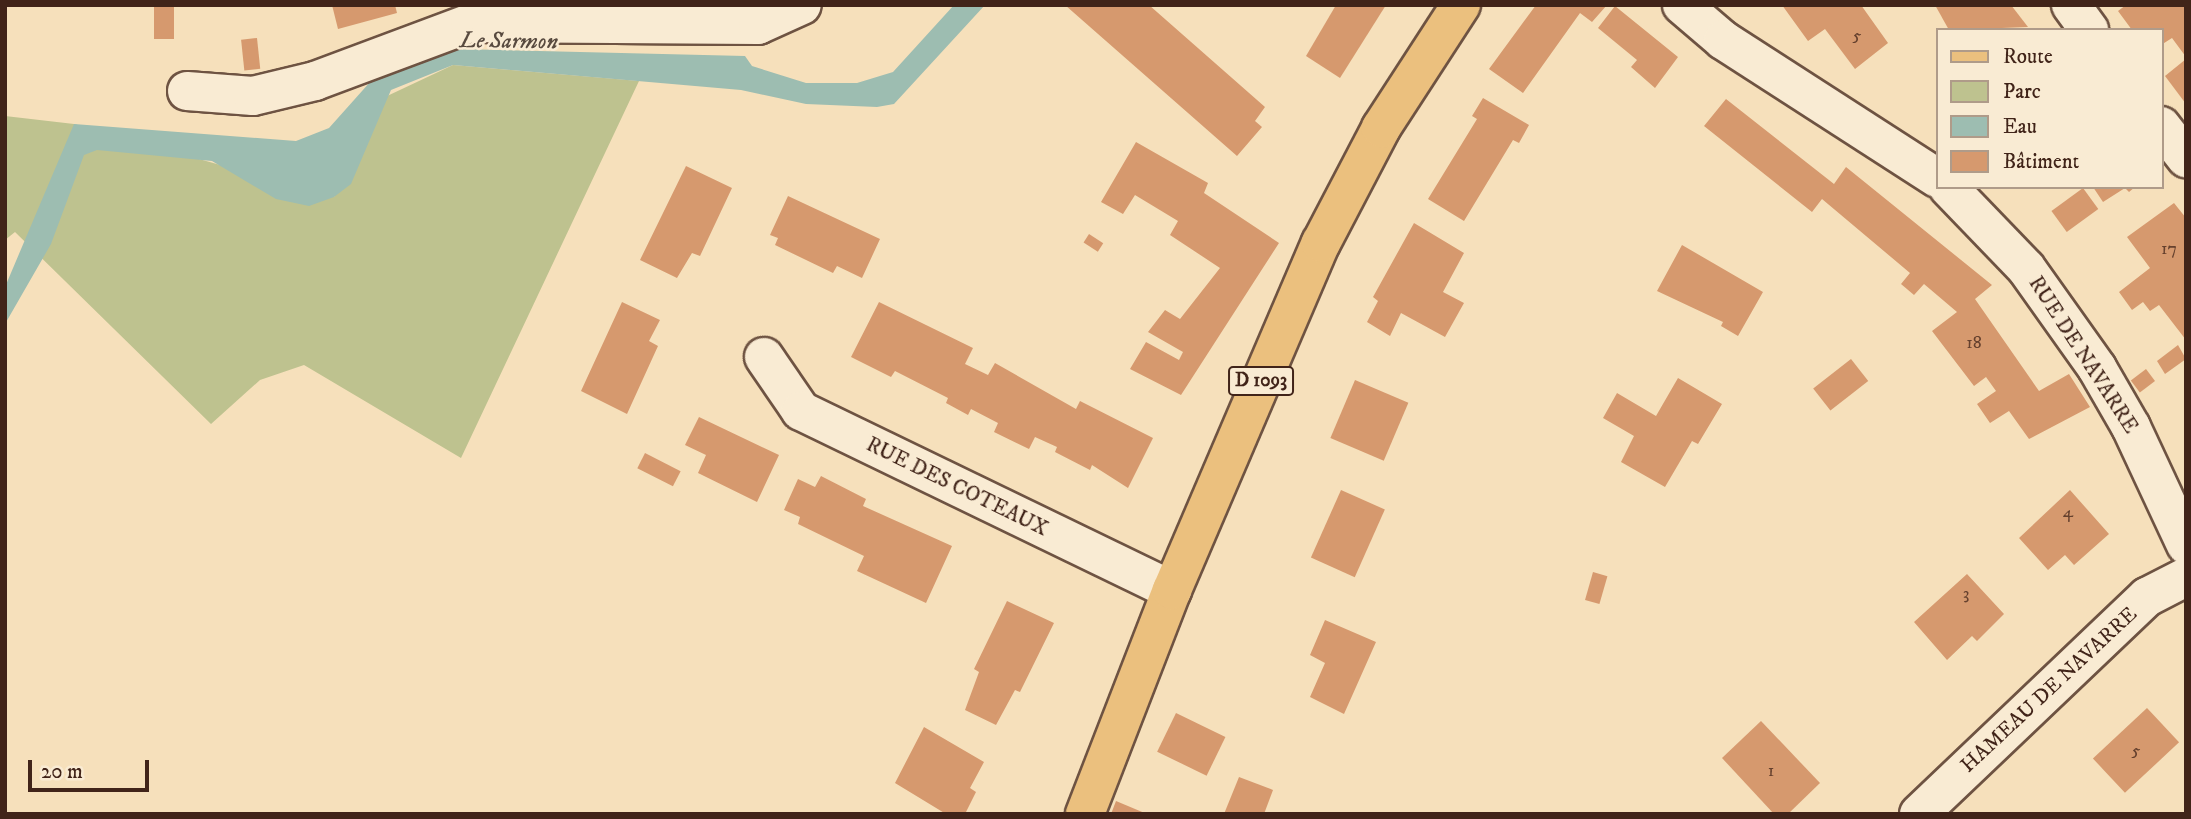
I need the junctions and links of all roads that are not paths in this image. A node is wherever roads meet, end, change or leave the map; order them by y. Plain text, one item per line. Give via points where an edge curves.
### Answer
1 (802, 5) edge
2 (1461, 5) edge
3 (1682, 5) edge
4 (2071, 5) edge
5 (2088, 28) edge
6 (187, 91) dead end
7 (2163, 129) edge
8 (2186, 158) edge
9 (1936, 177) edge
10 (1950, 189) edge
11 (764, 357) dead end
12 (2186, 545) edge
13 (2186, 577) edge
14 (1172, 590) junction
15 (1060, 814) edge
16 (1085, 814) edge
17 (1919, 814) edge

1 - 6 street via 758,25 471,23 315,81 253,96
2 - 14 main road, D 1093 via 1407,85 1337,210
3 - 9 street via 1732,46
4 - 5 street
7 - 8 street
10 - 12 street, RUE DE NAVARRE via 2026,268 2097,368 2137,437
11 - 14 street, RUE DES COTEAUX via 801,411
13 - 17 street, HAMEAU DE NAVARRE via 2147,597
14 - 15 main road, D 1093
14 - 16 main road, D 1093

